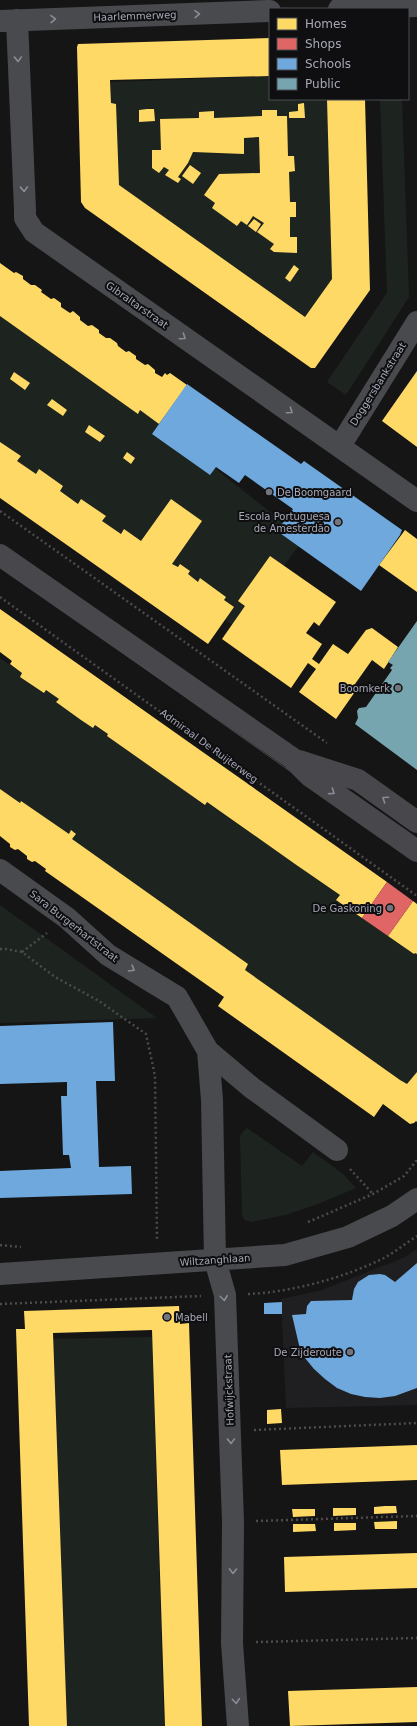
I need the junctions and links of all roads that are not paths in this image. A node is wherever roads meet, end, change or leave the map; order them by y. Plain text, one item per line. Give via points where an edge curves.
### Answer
1 (417, 6) edge
2 (365, 8) edge
3 (269, 11) edge
4 (8, 20) edge
5 (417, 322) edge
6 (340, 446) junction
7 (417, 501) edge
8 (0, 555) edge
9 (292, 758) junction
10 (417, 822) edge
11 (417, 851) edge
12 (0, 870) edge
13 (208, 1051) junction
14 (337, 1150) road end
15 (417, 1199) edge
16 (215, 1260) junction
17 (0, 1274) edge
18 (238, 1726) edge

1 - 2 street
4 -> 3 street, Haarlemmerweg
4 -> 6 street, Gibraltarstraat via 25,218 28,226
5 - 6 street, Doggersbankstraat
6 - 7 street, Gibraltarstraat
8 - 9 street
10 -> 9 street via 358,780
9 -> 11 street via 310,776
12 -> 13 street, Sara Burgerhartstraat via 67,918 108,955 177,997
13 - 14 street, Sara Burgerhartstraat via 252,1088
13 - 16 street, Sara Burgerhartstraat via 212,1100
15 - 16 street, Wiltzanghlaan via 392,1216 348,1237 285,1255
16 - 17 street, Wiltzanghlaan
16 -> 18 street, Hofwijckstraat via 225,1295 233,1522 232,1643

